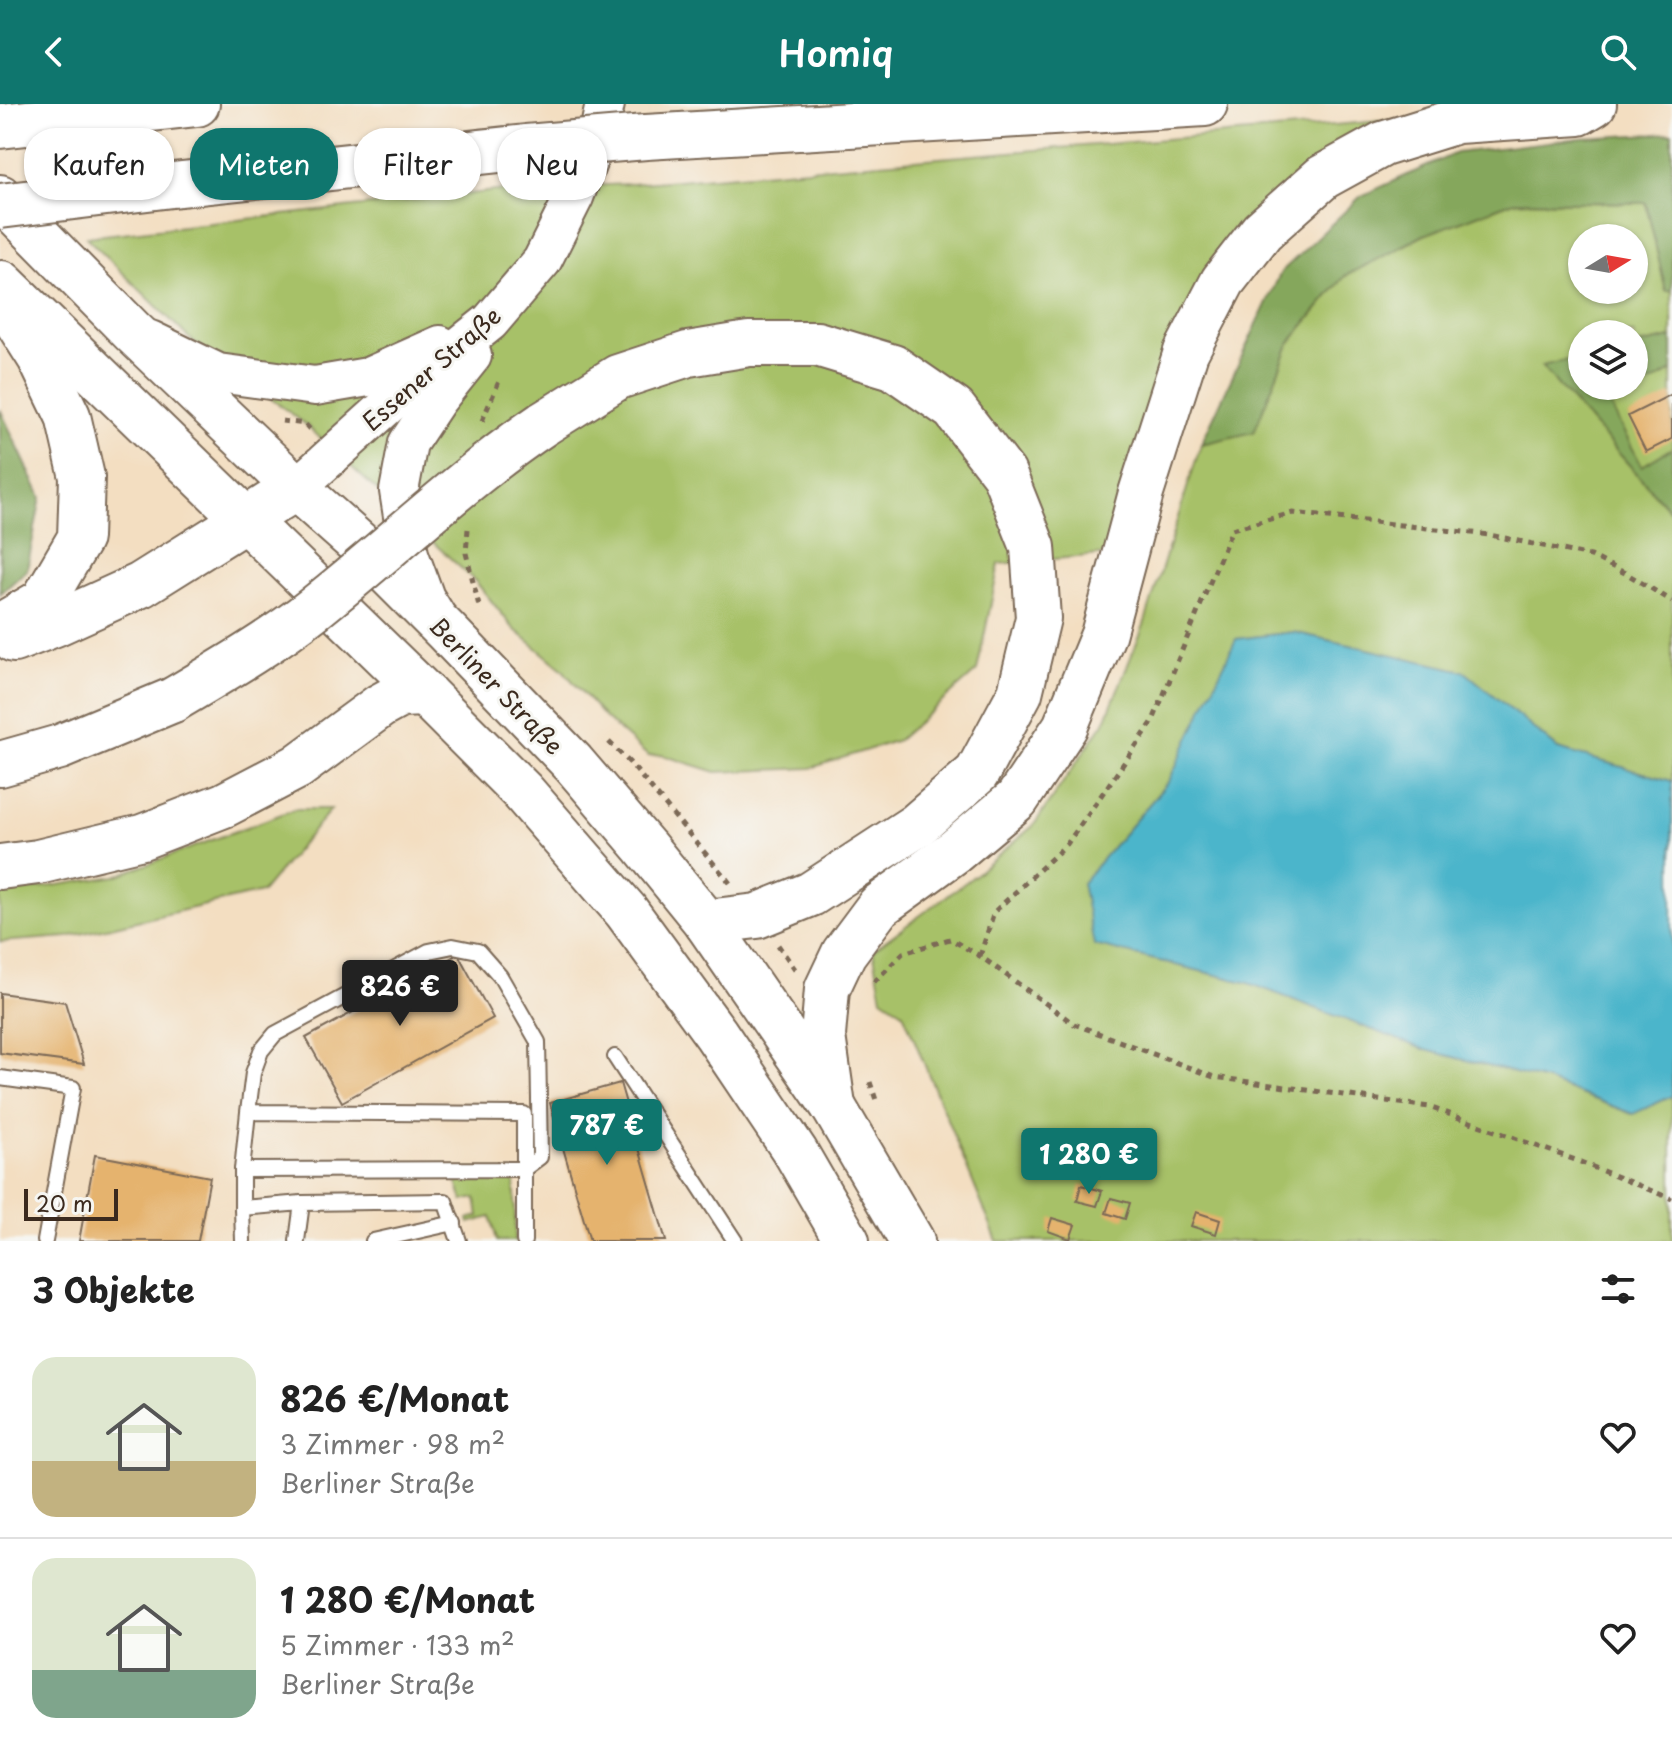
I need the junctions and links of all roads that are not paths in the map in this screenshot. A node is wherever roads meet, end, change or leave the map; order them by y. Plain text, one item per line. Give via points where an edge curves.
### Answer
1 (197, 104) edge
2 (605, 104) edge
3 (1205, 104) edge
4 (1594, 104) edge
5 (0, 126) edge
6 (0, 197) edge
7 (0, 206) edge
8 (0, 281) edge
9 (0, 295) edge
10 (490, 322) junction
11 (132, 331) junction
12 (296, 488) junction
13 (246, 519) junction
14 (463, 623) junction
15 (0, 626) edge
16 (0, 645) edge
17 (425, 694) junction
18 (0, 764) edge
19 (0, 867) edge
20 (706, 922) junction
21 (615, 1057) dead end
22 (0, 1078) edge
23 (833, 1106) junction
24 (248, 1112) junction
25 (524, 1169) junction
26 (242, 1170) junction
27 (302, 1203) junction
28 (242, 1208) junction
29 (454, 1223) junction
30 (45, 1241) edge
31 (243, 1241) edge
32 (297, 1241) edge
33 (373, 1241) edge
34 (459, 1241) edge
35 (524, 1241) edge
36 (735, 1241) edge
37 (847, 1241) edge
38 (912, 1241) edge

1 - 5 main road
2 - 10 main road, Essener Straße via 574,197 542,261
3 - 7 main road, bridge via 526,147
4 - 23 main road via 1579,113 1457,121 1383,144 1323,177 1262,231 1223,281 1186,352 1103,635 1065,727 1017,799 879,906 844,953 827,989 823,1036
6 - 11 main road, Berliner Straße
8 - 13 main road
9 - 15 main road via 40,358 68,416 82,477 80,538 43,601
10 - 11 main road via 368,377 315,386 218,373
10 - 12 main road, Essener Straße
10 - 14 main road via 479,349 408,443 399,491 409,554 425,598
11 - 12 main road, Berliner Straße
12 - 13 main road
12 - 14 main road, Berliner Straße
13 - 16 main road via 141,585
13 - 17 main road
14 - 20 main road, Berliner Straße
17 - 19 main road via 400,695 380,706 297,767 224,805 142,837
17 - 37 main road via 522,791 626,911 796,1153
18 - 20 main road, bridge via 60,747 173,700 241,661 314,609 505,450 618,377 688,354 749,344 817,344 893,367 954,409 1004,474 1033,547 1038,618 1020,693 977,773 917,825 811,894 757,916
20 - 23 main road, Berliner Straße
21 - 36 lane
22 - 30 lane via 73,1088
23 - 38 main road, Berliner Straße
24 - 25 lane via 524,1114
24 - 25 lane via 253,1073 275,1034 429,951 453,946 478,951 500,976 538,1042 540,1157
24 - 26 lane
25 - 26 lane
25 - 35 lane
26 - 28 lane
27 - 28 lane
27 - 29 lane via 445,1201
27 - 32 lane
28 - 31 lane
29 - 33 lane
29 - 34 lane

